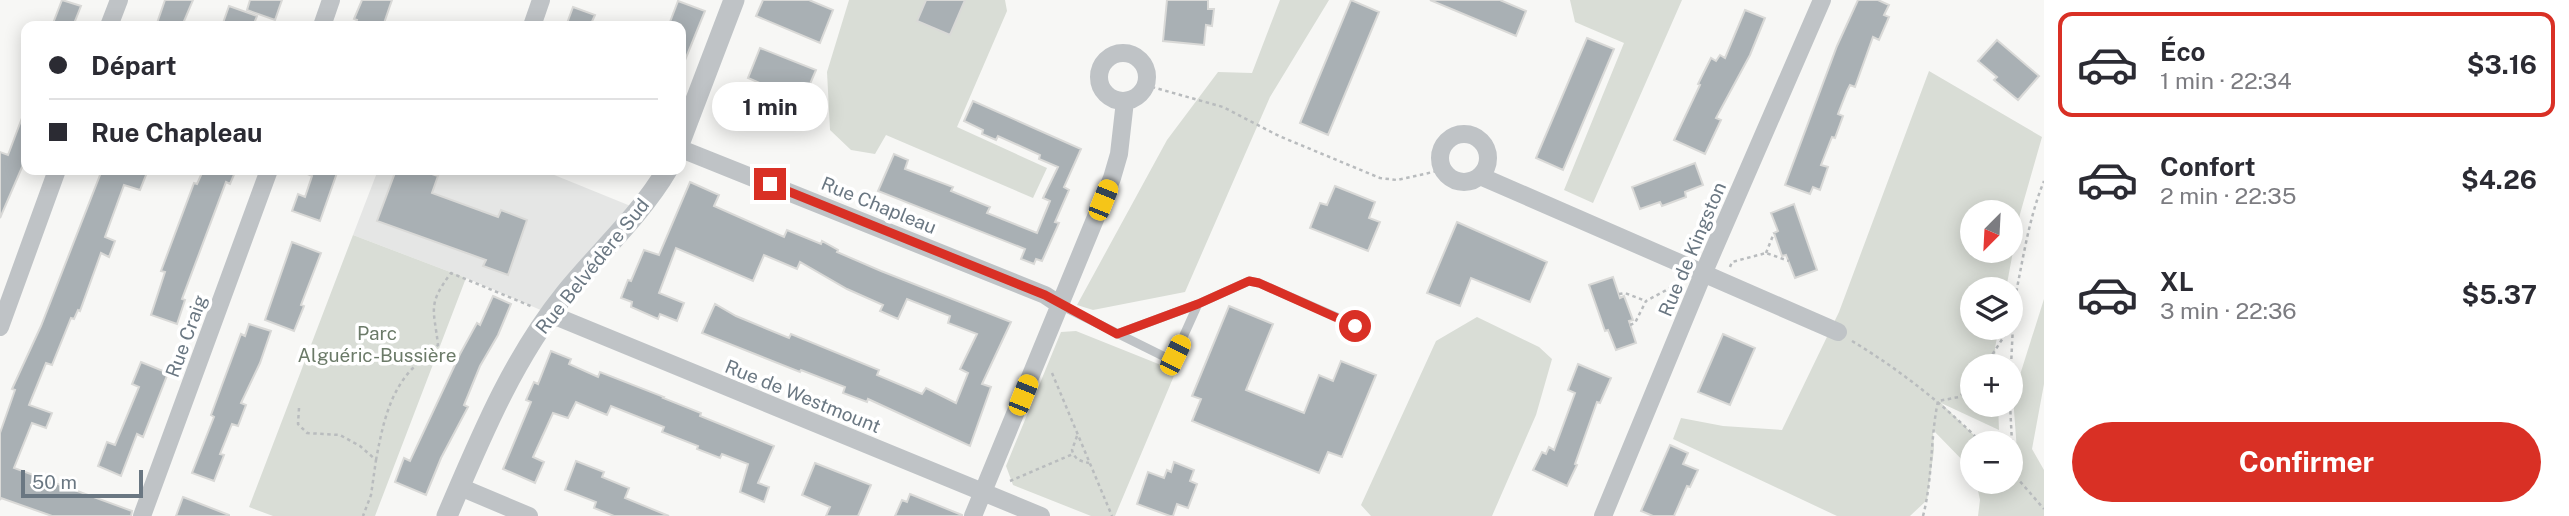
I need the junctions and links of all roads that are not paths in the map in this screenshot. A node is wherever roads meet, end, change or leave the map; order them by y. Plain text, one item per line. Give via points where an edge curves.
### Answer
1 (119, 0) edge
2 (331, 0) edge
3 (541, 0) edge
4 (734, 0) edge
5 (1822, 0) edge
6 (111, 21) edge
7 (324, 21) edge
8 (534, 21) edge
9 (1125, 101) junction
10 (686, 126) edge
11 (686, 151) edge
12 (55, 175) edge
13 (267, 175) edge
14 (664, 175) edge
15 (1480, 176) junction
16 (1703, 274) junction
17 (1198, 304) junction
18 (1060, 305) junction
19 (550, 314) junction
20 (1355, 326) dead end
21 (0, 327) edge
22 (1838, 332) road end
23 (1117, 334) junction
24 (460, 486) junction
25 (983, 492) junction
26 (142, 516) edge
27 (447, 516) edge
28 (529, 516) edge
29 (973, 516) edge
30 (1041, 516) edge
31 (1603, 516) edge

1 - 6 street
2 - 7 street
3 - 8 street
4 - 10 street
5 - 16 street, Rue de Kingston
9 - 9 street via 1110,97 1100,85 1100,69 1110,57 1125,53 1138,59 1146,71 1145,85 1137,96
9 - 18 street via 1112,178
11 - 18 street, Rue Chapleau via 1045,295
12 - 21 street
13 - 26 street, Rue Craig
14 - 19 street, Rue Belvédère Sud
15 - 15 street via 1460,182 1442,170 1440,153 1448,139 1472,135 1485,146 1488,162
15 - 16 street
16 - 22 street
16 - 31 street, Rue de Kingston
17 - 20 lane via 1249,281
17 - 23 lane
17 - 23 lane via 1175,355 1165,357
18 - 23 lane
18 - 25 street
19 - 24 street, Rue Belvédère Sud via 517,363
19 - 25 street, Rue de Westmount
24 - 27 street, Rue Belvédère Sud
24 - 28 street
25 - 29 street
25 - 30 street, Rue de Westmount

